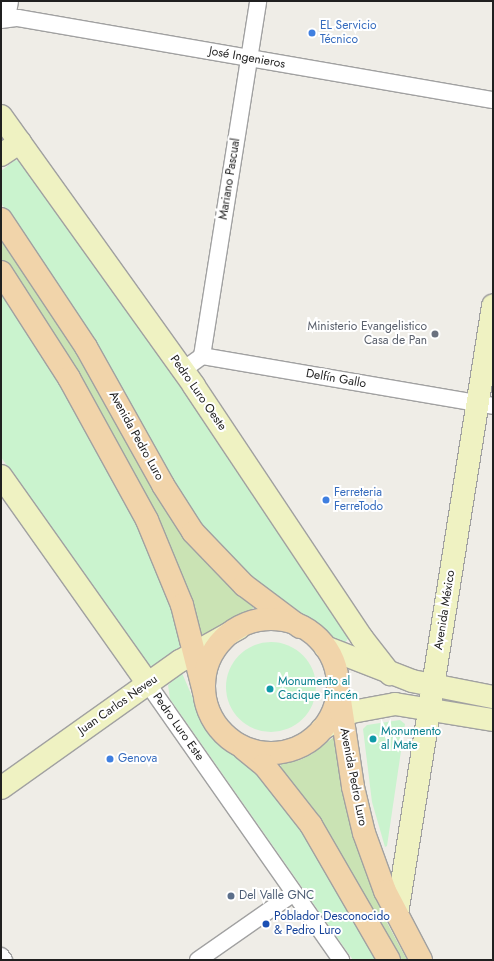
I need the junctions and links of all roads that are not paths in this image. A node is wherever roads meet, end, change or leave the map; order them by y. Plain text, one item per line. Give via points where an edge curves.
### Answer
1 (10, 1) edge
2 (258, 1) edge
3 (4, 20) edge
4 (249, 58) junction
5 (493, 100) edge
6 (1, 116) edge
7 (20, 142) junction
8 (1, 155) edge
9 (1, 219) edge
10 (1, 272) edge
11 (493, 306) edge
12 (202, 356) junction
13 (183, 370) junction
14 (485, 405) edge
15 (2, 479) edge
16 (300, 627) junction
17 (238, 628) junction
18 (325, 647) junction
19 (194, 652) junction
20 (390, 674) junction
21 (337, 677) junction
22 (148, 684) junction
23 (433, 686) junction
24 (204, 692) junction
25 (493, 697) edge
26 (429, 709) junction
27 (342, 716) junction
28 (493, 720) edge
29 (322, 729) junction
30 (240, 746) junction
31 (1, 788) edge
32 (294, 893) junction
33 (397, 914) junction
34 (1, 956) edge
35 (4, 960) edge
36 (198, 960) edge
37 (341, 960) edge
38 (389, 960) edge
39 (421, 960) edge

1 - 3 street
2 - 4 street, Mariano Pascual
3 - 4 street, José Ingenieros via 18,18
4 - 5 street, José Ingenieros
4 - 12 street, Mariano Pascual
6 - 7 main road, Pedro Luro Oeste
7 - 8 main road
7 - 13 main road, Pedro Luro Oeste
9 - 16 main road, Avenida Pedro Luro via 86,347 160,481 193,532 244,585
10 - 19 main road via 69,378 144,514 178,594
11 - 14 main road, Avenida México
12 - 13 street
12 - 14 street, Delfín Gallo
13 - 20 main road, Pedro Luro Oeste via 362,638
14 - 23 main road, Avenida México
15 - 22 main road, Pedro Luro Este
16 - 17 main road via 269,620
16 - 18 main road
17 - 19 main road, Juan Carlos Neveu
17 - 24 main road via 222,641 210,659
18 - 20 main road
18 - 21 main road
19 - 22 main road, Juan Carlos Neveu
19 - 24 main road
20 - 23 main road
21 - 27 main road, Avenida Pedro Luro
21 - 29 main road via 335,704
22 - 31 main road, Juan Carlos Neveu
22 - 32 street, Pedro Luro Este
23 - 25 main road
23 - 26 main road, Avenida México
24 - 30 main road via 215,723
26 - 27 main road via 388,705
26 - 28 main road
26 - 33 main road, Avenida México
27 - 29 main road
27 - 33 main road, Avenida Pedro Luro via 353,787 363,828 377,872
29 - 30 main road via 305,744 284,752 261,752
30 - 38 main road via 264,765 311,825
32 - 36 street
32 - 37 street, Pedro Luro Este
33 - 39 main road, Avenida Pedro Luro
34 - 35 street

